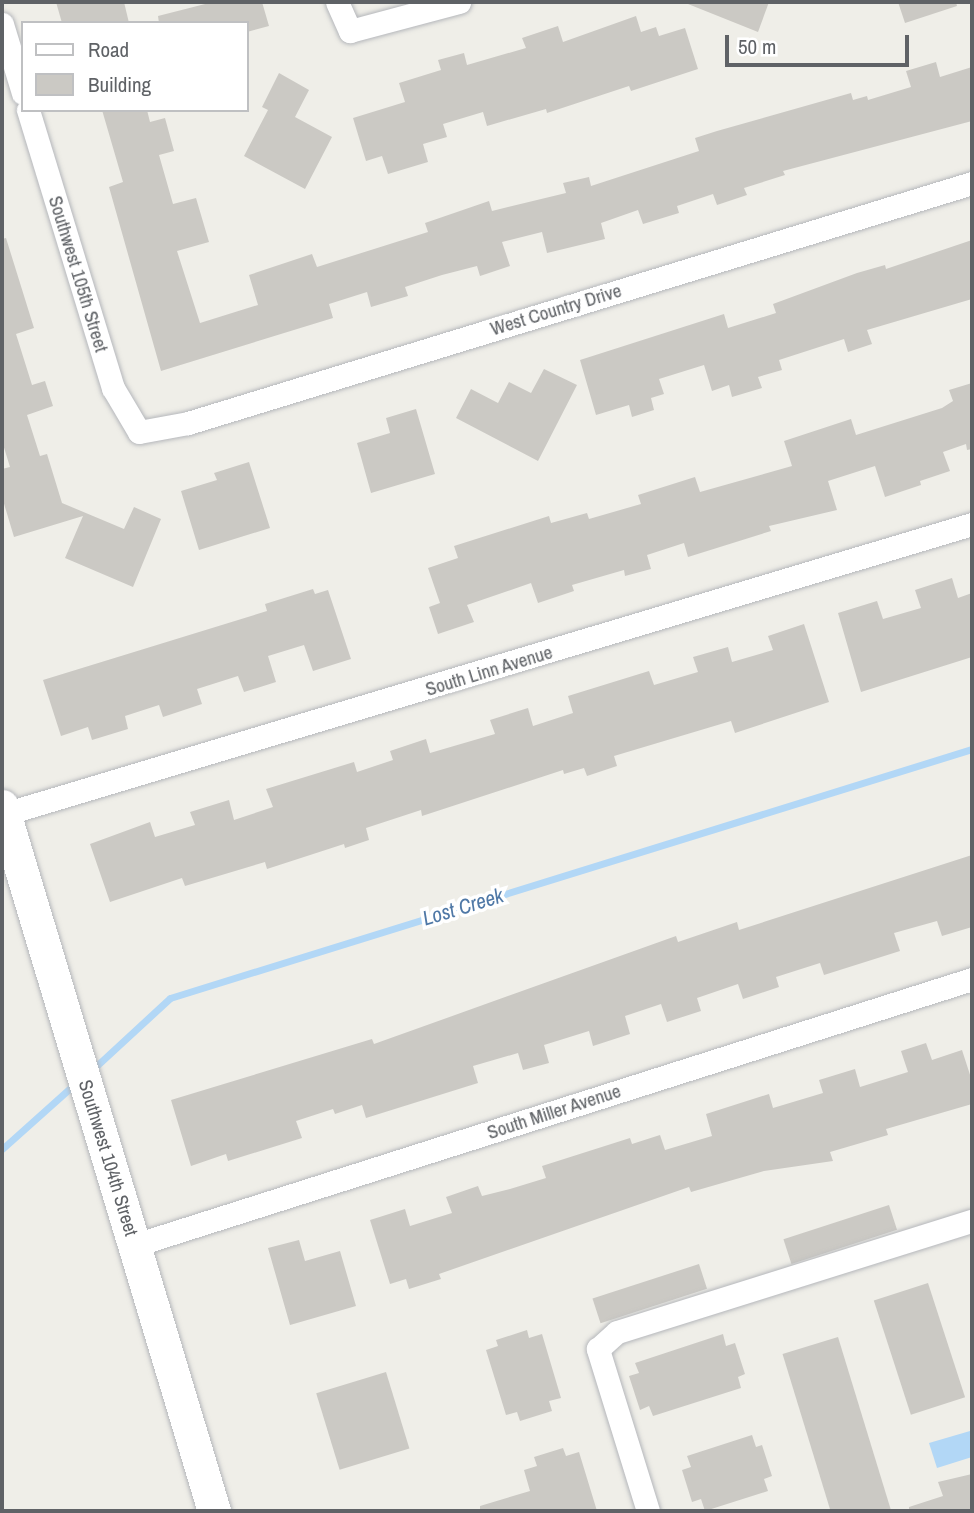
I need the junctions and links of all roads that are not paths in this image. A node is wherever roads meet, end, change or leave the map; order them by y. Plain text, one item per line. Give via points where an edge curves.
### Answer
1 (337, 2) edge
2 (459, 2) edge
3 (2, 24) edge
4 (21, 86) edge
5 (29, 112) edge
6 (972, 183) edge
7 (139, 432) joint
8 (972, 524) edge
9 (3, 810) edge
10 (972, 979) edge
11 (972, 1221) edge
12 (135, 1245) junction
13 (214, 1511) edge
14 (648, 1511) edge

1 - 2 street via 350,31
3 - 4 street
5 - 7 street, Southwest 105th Street via 113,388
6 - 7 street, West Country Drive via 188,423
8 - 9 street, South Linn Avenue
9 - 12 main road, Southwest 104th Street
10 - 12 street, South Miller Avenue
11 - 14 street via 617,1332 598,1349
12 - 13 main road, Southwest 104th Street

